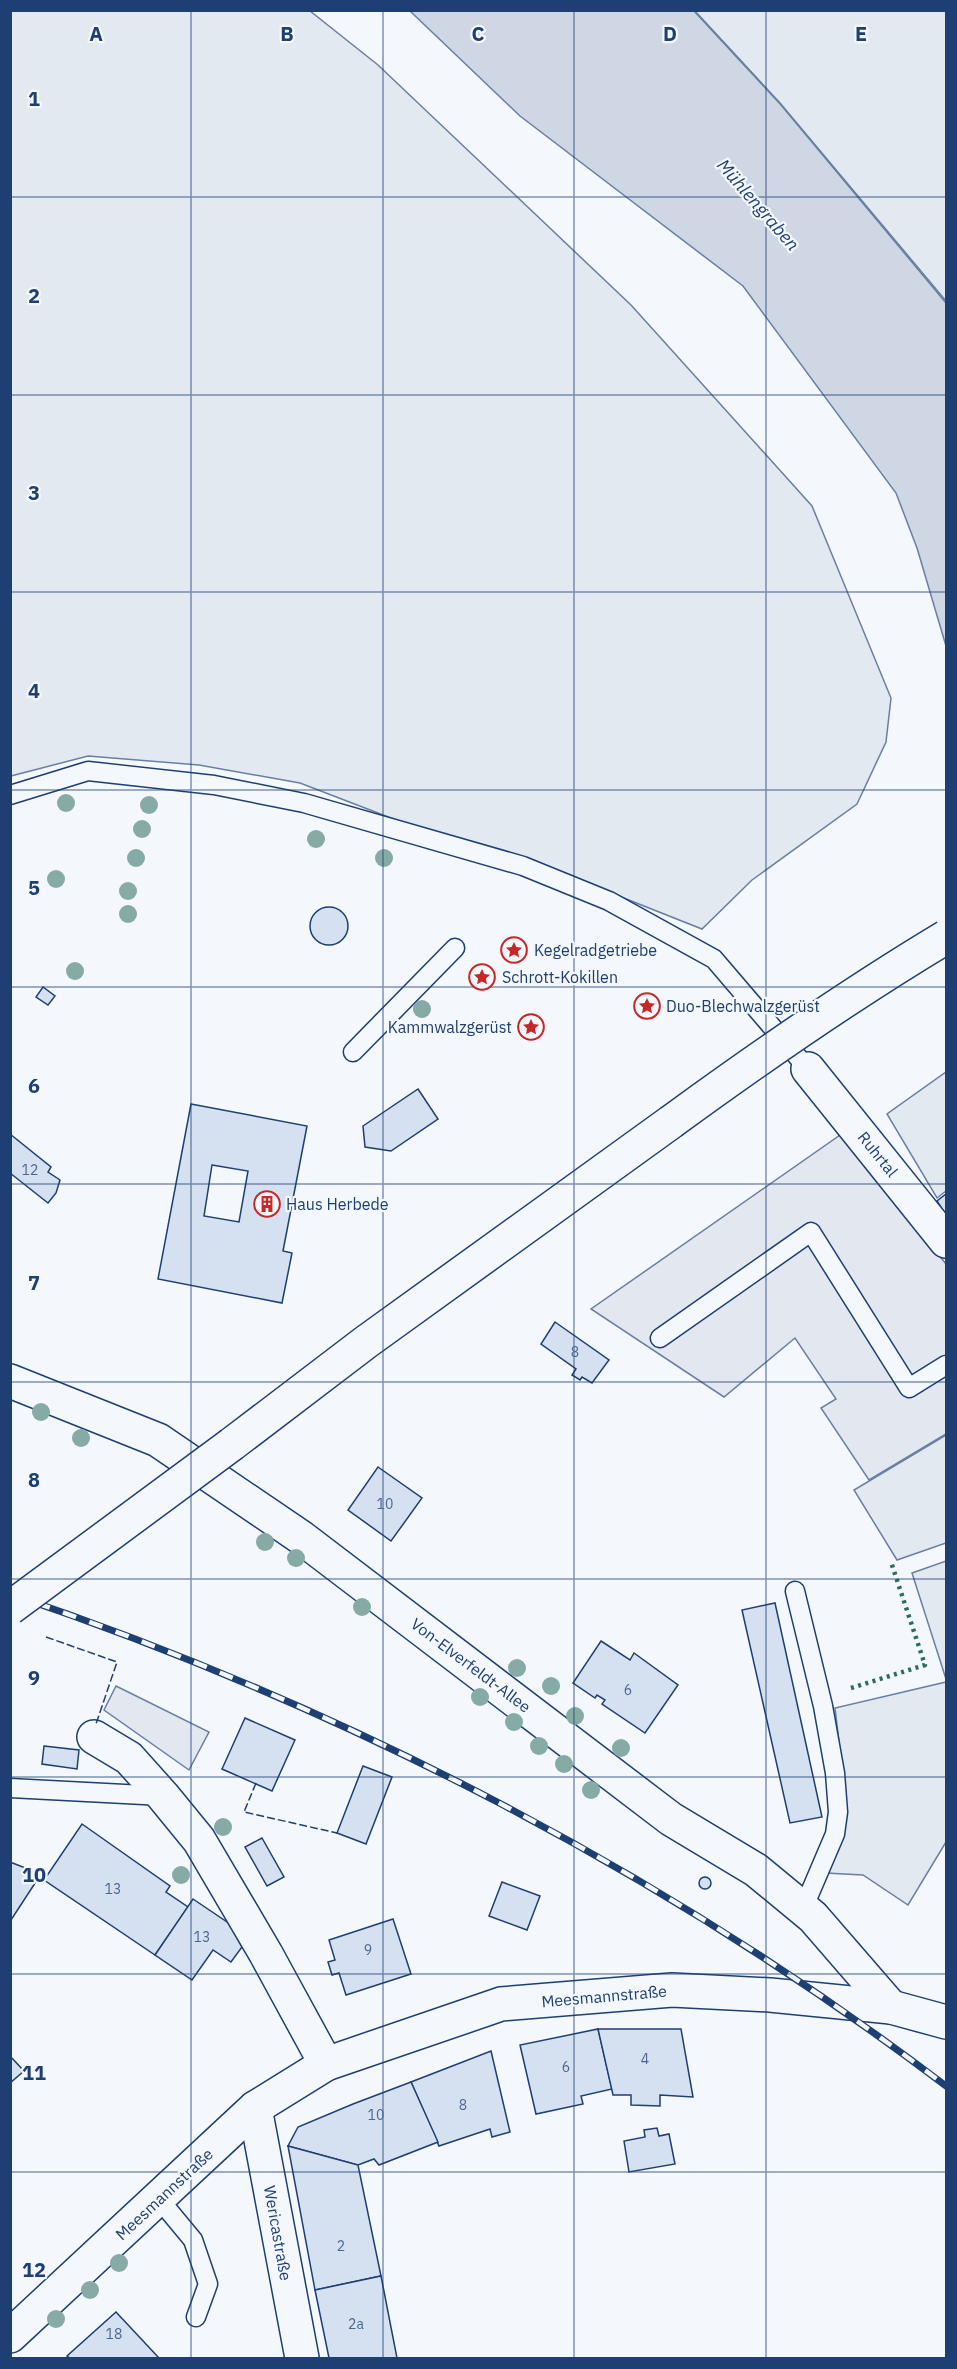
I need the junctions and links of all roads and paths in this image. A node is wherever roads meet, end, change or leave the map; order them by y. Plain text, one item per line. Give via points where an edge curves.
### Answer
1 (10, 795) edge
2 (946, 937) edge
3 (455, 948) dead end
4 (353, 1052) dead end
5 (808, 1069) joint
6 (946, 1241) edge
7 (660, 1338) dead end
8 (946, 1365) edge
9 (10, 1381) edge
10 (795, 1591) dead end
11 (10, 1608) edge
12 (94, 1737) dead end
13 (10, 1788) edge
14 (164, 1796) junction
15 (803, 1909) junction
16 (891, 2007) junction
17 (946, 2022) edge
18 (326, 2064) junction
19 (255, 2108) junction
20 (159, 2199) junction
21 (196, 2318) dead end
22 (10, 2336) edge
23 (302, 2358) edge

1 - 5 lane via 88,771 214,785 304,803 523,866 609,902 714,959
2 - 11 street, bridge via 867,985 733,1077 366,1342
3 - 4 lane
5 - 6 street, Ruhrtal
7 - 8 lane via 811,1232 909,1388
9 - 15 street, Von-Elverfeldt-Allee via 158,1440 302,1538 671,1819 756,1870
10 - 15 lane via 823,1706 838,1812 835,1834
12 - 14 street via 129,1758
13 - 14 lane
14 - 18 street via 199,1840
15 - 16 street, Von-Elverfeldt-Allee
16 - 17 street
16 - 18 street, Meesmannstraße via 672,1990 501,2004
18 - 19 street, Meesmannstraße
19 - 20 street, Meesmannstraße
19 - 23 street, Wericastraße
20 - 21 lane via 193,2240 208,2284
20 - 22 street, Meesmannstraße

